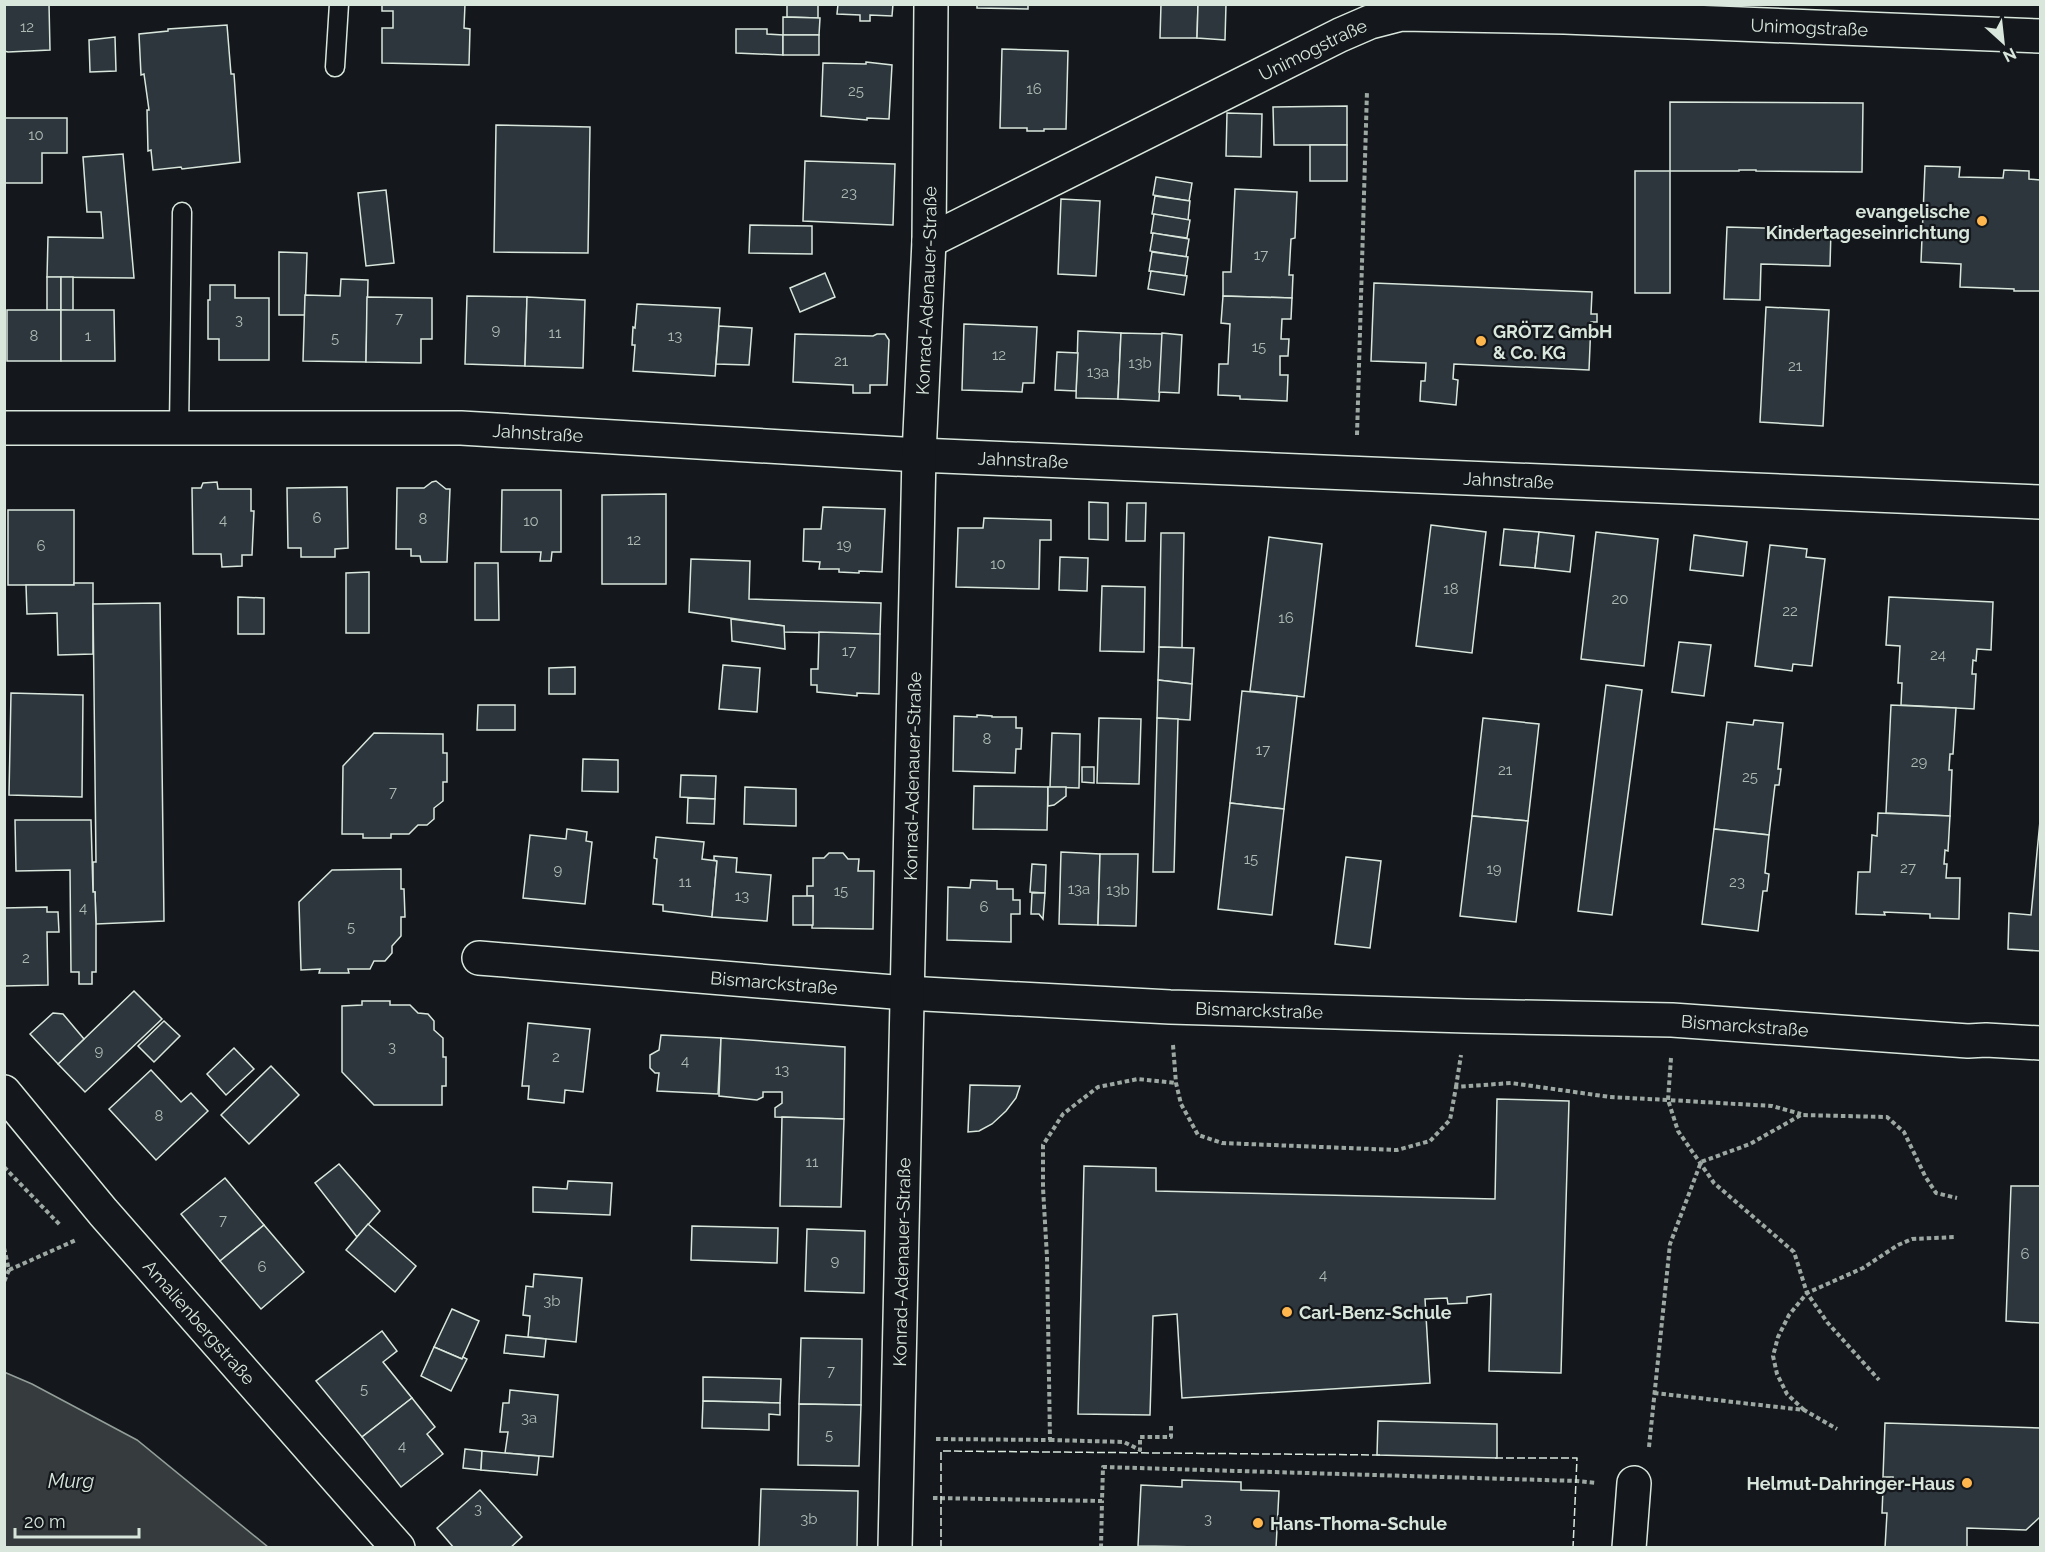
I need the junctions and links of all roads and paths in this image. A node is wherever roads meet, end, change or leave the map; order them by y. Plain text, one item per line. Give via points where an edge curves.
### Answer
1 (339, 4) edge
2 (931, 4) edge
3 (1564, 11) edge
4 (1987, 19) edge
5 (2040, 36) edge
6 (335, 68) dead end
7 (1367, 91) dead end
8 (182, 212) dead end
9 (929, 241) junction
10 (4, 428) edge
11 (179, 428) junction
12 (920, 455) junction
13 (1356, 472) junction
14 (2040, 502) edge
15 (478, 958) dead end
16 (906, 993) junction
17 (1170, 1007) junction
18 (1672, 1020) junction
19 (2040, 1044) edge
20 (1176, 1083) junction
21 (4, 1092) edge
22 (1668, 1100) junction
23 (1801, 1115) junction
24 (1701, 1162) junction
25 (1957, 1198) dead end
26 (1956, 1237) dead end
27 (76, 1241) dead end
28 (4, 1248) edge
29 (9, 1270) junction
30 (4, 1282) edge
31 (1807, 1293) junction
32 (1879, 1380) dead end
33 (1654, 1393) junction
34 (1804, 1410) junction
35 (1171, 1424) dead end
36 (1837, 1429) dead end
37 (897, 1439) junction
38 (1050, 1440) junction
39 (1618, 1483) junction
40 (942, 1498) dead end
41 (1102, 1501) junction
42 (399, 1548) edge
43 (895, 1548) edge
44 (1101, 1548) edge
45 (1629, 1548) edge

1 - 6 lane
2 - 9 street, Konrad-Adenauer-Straße
3 - 4 street, Unimogstraße
3 - 9 street, Unimogstraße via 1401,14 1370,22
4 - 5 street, Unimogstraße
7 - 13 path
8 - 11 lane
9 - 12 street, Konrad-Adenauer-Straße
10 - 11 street, Jahnstraße
11 - 12 street, Jahnstraße via 461,428
12 - 13 street, Jahnstraße
12 - 16 street, Konrad-Adenauer-Straße
13 - 14 street, Jahnstraße
15 - 16 street, Bismarckstraße
16 - 17 street, Bismarckstraße
16 - 37 street, Konrad-Adenauer-Straße
17 - 18 street, Bismarckstraße
17 - 20 path
18 - 19 street, Bismarckstraße
18 - 22 path
20 - 22 path via 1181,1104 1198,1135 1222,1143 1397,1150 1430,1140 1450,1120 1456,1087 1511,1083 1610,1097
20 - 38 path via 1138,1079 1098,1087 1064,1114 1043,1145
21 - 42 street, Amalienbergstraße via 103,1212
22 - 23 path via 1772,1106
22 - 24 path via 1678,1131
23 - 24 path via 1750,1144
23 - 25 path via 1887,1117 1904,1132 1936,1193
24 - 31 path via 1714,1182 1794,1252
24 - 33 path via 1670,1244
26 - 31 path via 1912,1239 1863,1268
27 - 29 path
28 - 29 path
29 - 30 path
31 - 32 path via 1827,1322
31 - 34 path via 1789,1315 1773,1356 1787,1394
33 - 34 path
33 - 39 path via 1649,1449
34 - 36 path
35 - 38 path via 1171,1437 1140,1437 1140,1450 1124,1442
37 - 38 path
37 - 43 street, Konrad-Adenauer-Straße
39 - 41 path via 1103,1467
39 - 45 street
40 - 41 path
41 - 44 path

